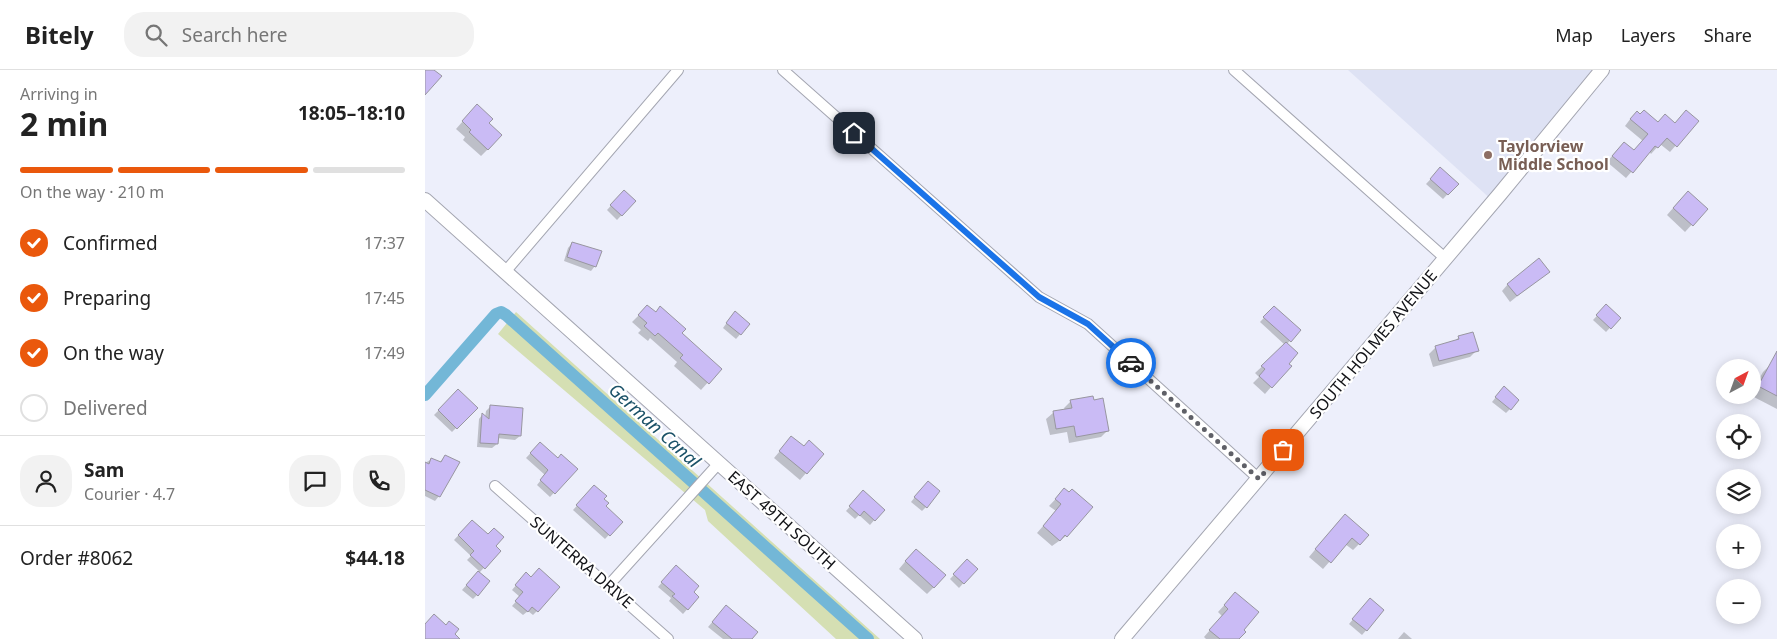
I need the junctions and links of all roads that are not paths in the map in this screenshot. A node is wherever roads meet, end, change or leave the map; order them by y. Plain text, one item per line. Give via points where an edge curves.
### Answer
1 (678, 70) edge
2 (783, 70) edge
3 (1234, 70) edge
4 (1602, 70) edge
5 (425, 200) edge
6 (1446, 259) junction
7 (505, 272) junction
8 (719, 463) junction
9 (1259, 479) junction
10 (495, 486) dead end
11 (608, 586) junction
12 (668, 639) edge
13 (915, 639) edge
14 (1123, 639) edge

1 - 7 street
2 - 9 street via 1039,297 1088,324
3 - 6 street
4 - 6 street, SOUTH HOLMES AVENUE
5 - 7 street, EAST 49TH SOUTH
6 - 9 street, SOUTH HOLMES AVENUE
7 - 8 street, EAST 49TH SOUTH
8 - 11 street
8 - 13 street, EAST 49TH SOUTH
9 - 14 street, SOUTH HOLMES AVENUE
10 - 11 street, SUNTERRA DRIVE
11 - 12 street, SUNTERRA DRIVE

